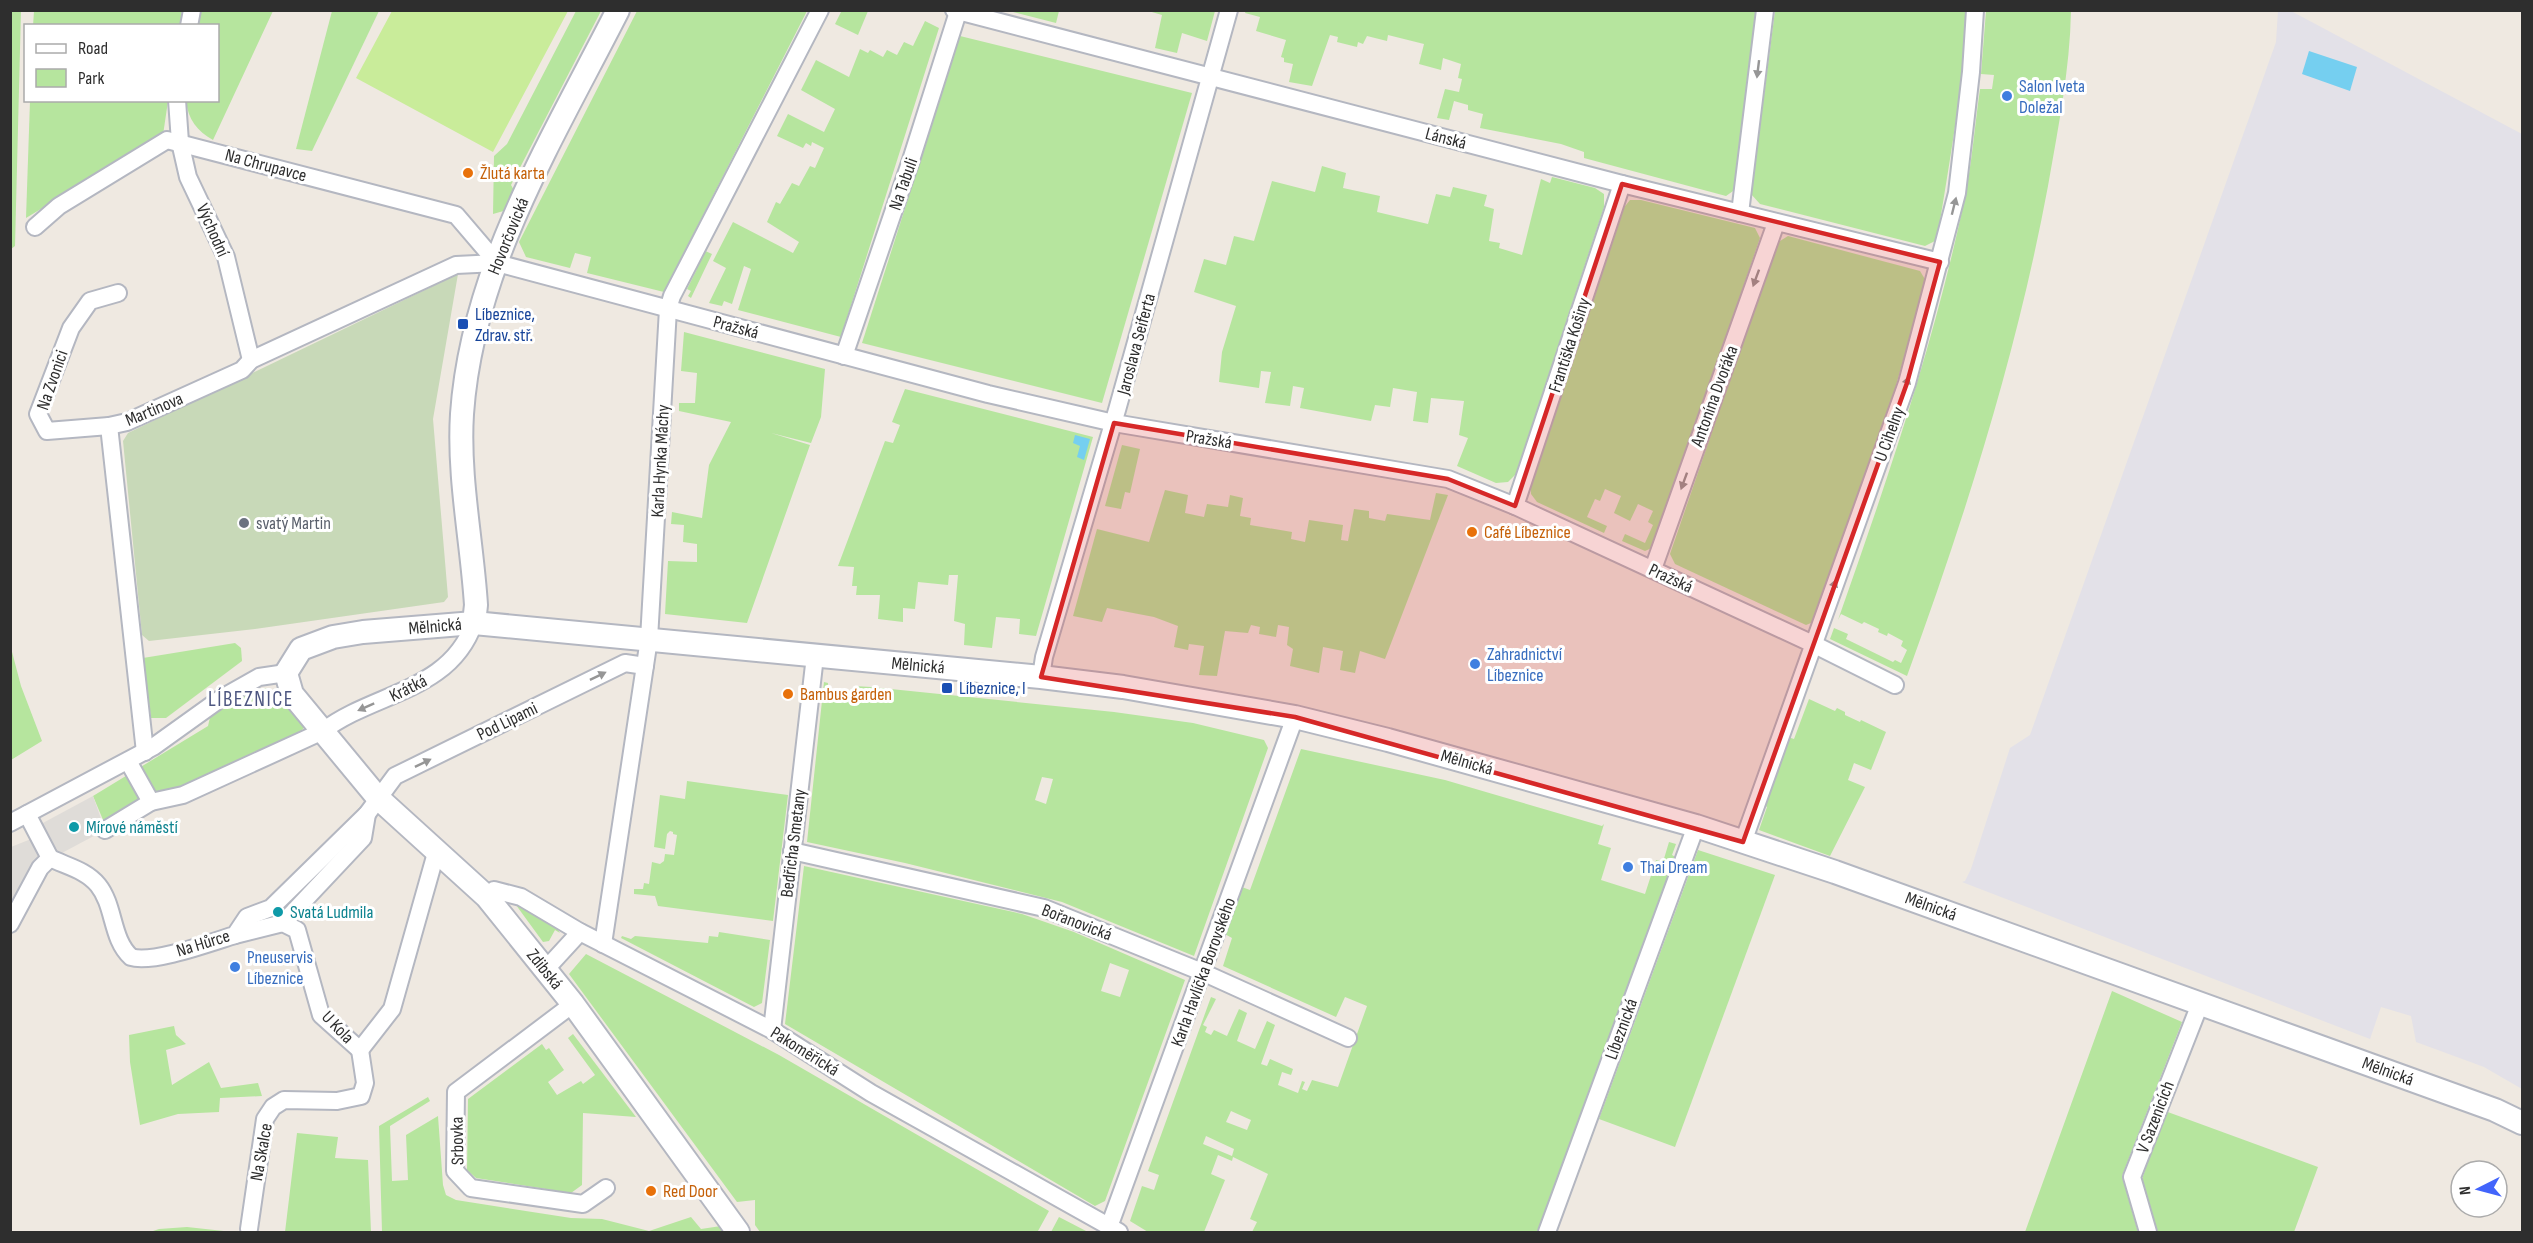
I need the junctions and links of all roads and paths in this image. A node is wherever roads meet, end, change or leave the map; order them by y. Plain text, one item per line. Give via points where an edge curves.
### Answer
1 (618, 10) edge
2 (820, 10) edge
3 (1229, 10) edge
4 (1765, 10) edge
5 (1975, 10) edge
6 (956, 11) edge
7 (1210, 76) junction
8 (177, 102) edge
9 (180, 142) junction
10 (1622, 184) junction
11 (1740, 213) junction
12 (1776, 223) junction
13 (35, 227) dead end
14 (1940, 262) junction
15 (497, 263) junction
16 (118, 293) dead end
17 (668, 309) junction
18 (844, 356) junction
19 (251, 360) junction
20 (1113, 423) junction
21 (109, 426) junction
22 (1515, 506) junction
23 (1653, 569) junction
24 (474, 623) junction
25 (649, 639) junction
26 (1813, 644) junction
27 (815, 656) junction
28 (645, 666) junction
29 (286, 673) junction
30 (1041, 677) junction
31 (1895, 685) dead end
32 (1295, 717) junction
33 (323, 731) junction
34 (145, 752) junction
35 (128, 761) junction
36 (151, 802) junction
37 (372, 806) junction
38 (27, 814) junction
39 (10, 823) edge
40 (1696, 826) junction
41 (105, 830) dead end
42 (1743, 842) junction
43 (792, 851) junction
44 (436, 853) junction
45 (50, 858) junction
46 (487, 897) junction
47 (283, 923) junction
48 (10, 924) edge
49 (580, 932) junction
50 (235, 935) junction
51 (603, 944) junction
52 (546, 969) junction
53 (1202, 972) junction
54 (573, 1004) junction
55 (2200, 1004) junction
56 (772, 1030) junction
57 (1348, 1038) dead end
58 (360, 1050) junction
59 (2523, 1123) edge
60 (606, 1188) dead end
61 (249, 1229) dead end
62 (1114, 1230) edge
63 (738, 1233) edge
64 (1547, 1233) edge
65 (2148, 1233) edge

1 - 15 main road, Hovorčovická via 524,193
2 - 17 street, Karla Hynka Máchy
3 - 7 street, Jaroslava Seiferta
4 -> 11 street
14 -> 5 street, U Cihelny via 1957,193
6 - 7 street, Lánská
6 - 18 street, Na Tabuli
7 - 10 street, Lánská
7 - 20 street, Jaroslava Seiferta
8 - 9 street, Východní
9 - 13 street, Na Chrupavce via 167,140 59,206
9 - 15 street, Na Chrupavce via 456,215
9 - 19 street, Východní via 188,177 226,257
10 - 11 street, Lánská
10 - 22 street, Františka Košiny
11 - 12 street, Lánská
12 - 14 street, Lánská
12 -> 23 street, Antonína Dvořáka
26 -> 14 street, U Cihelny via 1907,383
15 - 17 street, Pražská
15 - 19 street, Martinova via 456,265
15 - 24 main road, Hovorčovická via 476,329 462,414 476,604
16 - 21 street, Na Zvonici via 90,301 71,327 38,414 47,431
17 - 18 street, Pražská
17 - 25 street, Karla Hynka Máchy
18 - 20 street, Pražská
19 - 21 street, Martinova via 242,370 127,422
20 - 22 street, Pražská via 1448,479
20 - 30 street, Jaroslava Seiferta
21 - 34 street, Martinova
22 - 23 street, Pražská
23 - 26 street, Pražská
24 - 25 main road, Mělnická
24 - 29 main road, Mělnická via 333,637 301,649
24 -> 33 street, Krátká via 463,648 448,665 427,680 339,719
25 - 27 main road, Mělnická
25 - 28 street, Karla Hynka Máchy
26 - 31 street, Pražská
26 - 42 street, U Cihelny
27 - 30 main road, Mělnická
27 - 43 street, Bedřicha Smetany
37 -> 28 street, Pod Lipami via 395,776 625,663
28 - 51 street, Karla Hynka Máchy
29 - 33 main road via 292,694
29 - 34 street via 260,677 220,699
30 - 32 main road, Mělnická
32 - 40 main road, Mělnická
32 - 53 street, Karla Havlíčka Borovského
33 - 36 street via 183,795
33 - 37 main road, Zdibská
34 - 35 street
35 - 36 street
35 - 38 street
36 - 41 street
37 - 44 main road, Zdibská
37 - 47 street via 363,838
37 - 50 street, Na Hůrce via 271,908 247,916
38 - 39 street
38 - 45 street
40 - 42 main road, Mělnická
40 - 64 street, Líbeznická
42 - 55 main road, Mělnická
43 - 53 street, Bořanovická via 1044,908
43 - 56 street, Bedřicha Smetany
44 - 46 main road, Zdibská
44 - 58 street, U Kola via 392,1009
45 - 48 street via 40,868
45 - 50 street, Na Hůrce via 82,872 99,885 121,944 135,958 194,948
46 - 49 street, Pakoměřická via 500,890 521,897
46 - 52 main road, Zdibská
47 - 50 street
47 - 58 street, U Kola via 297,930 321,1015
49 - 51 street, Pakoměřická
49 - 52 street
51 - 56 street, Pakoměřická
52 - 54 main road, Zdibská
53 - 57 street, Bořanovická
53 - 62 street, Karla Havlíčka Borovského
54 - 60 street, Srbovka via 456,1092 455,1171 471,1188 583,1204
54 - 63 main road, Zdibská
55 - 59 main road, Mělnická
55 - 65 street, V Sazenicích via 2132,1178
56 - 62 street, Pakoměřická via 871,1093
58 - 61 street, Na Skalce via 365,1083 361,1096 337,1101 284,1100 265,1119

